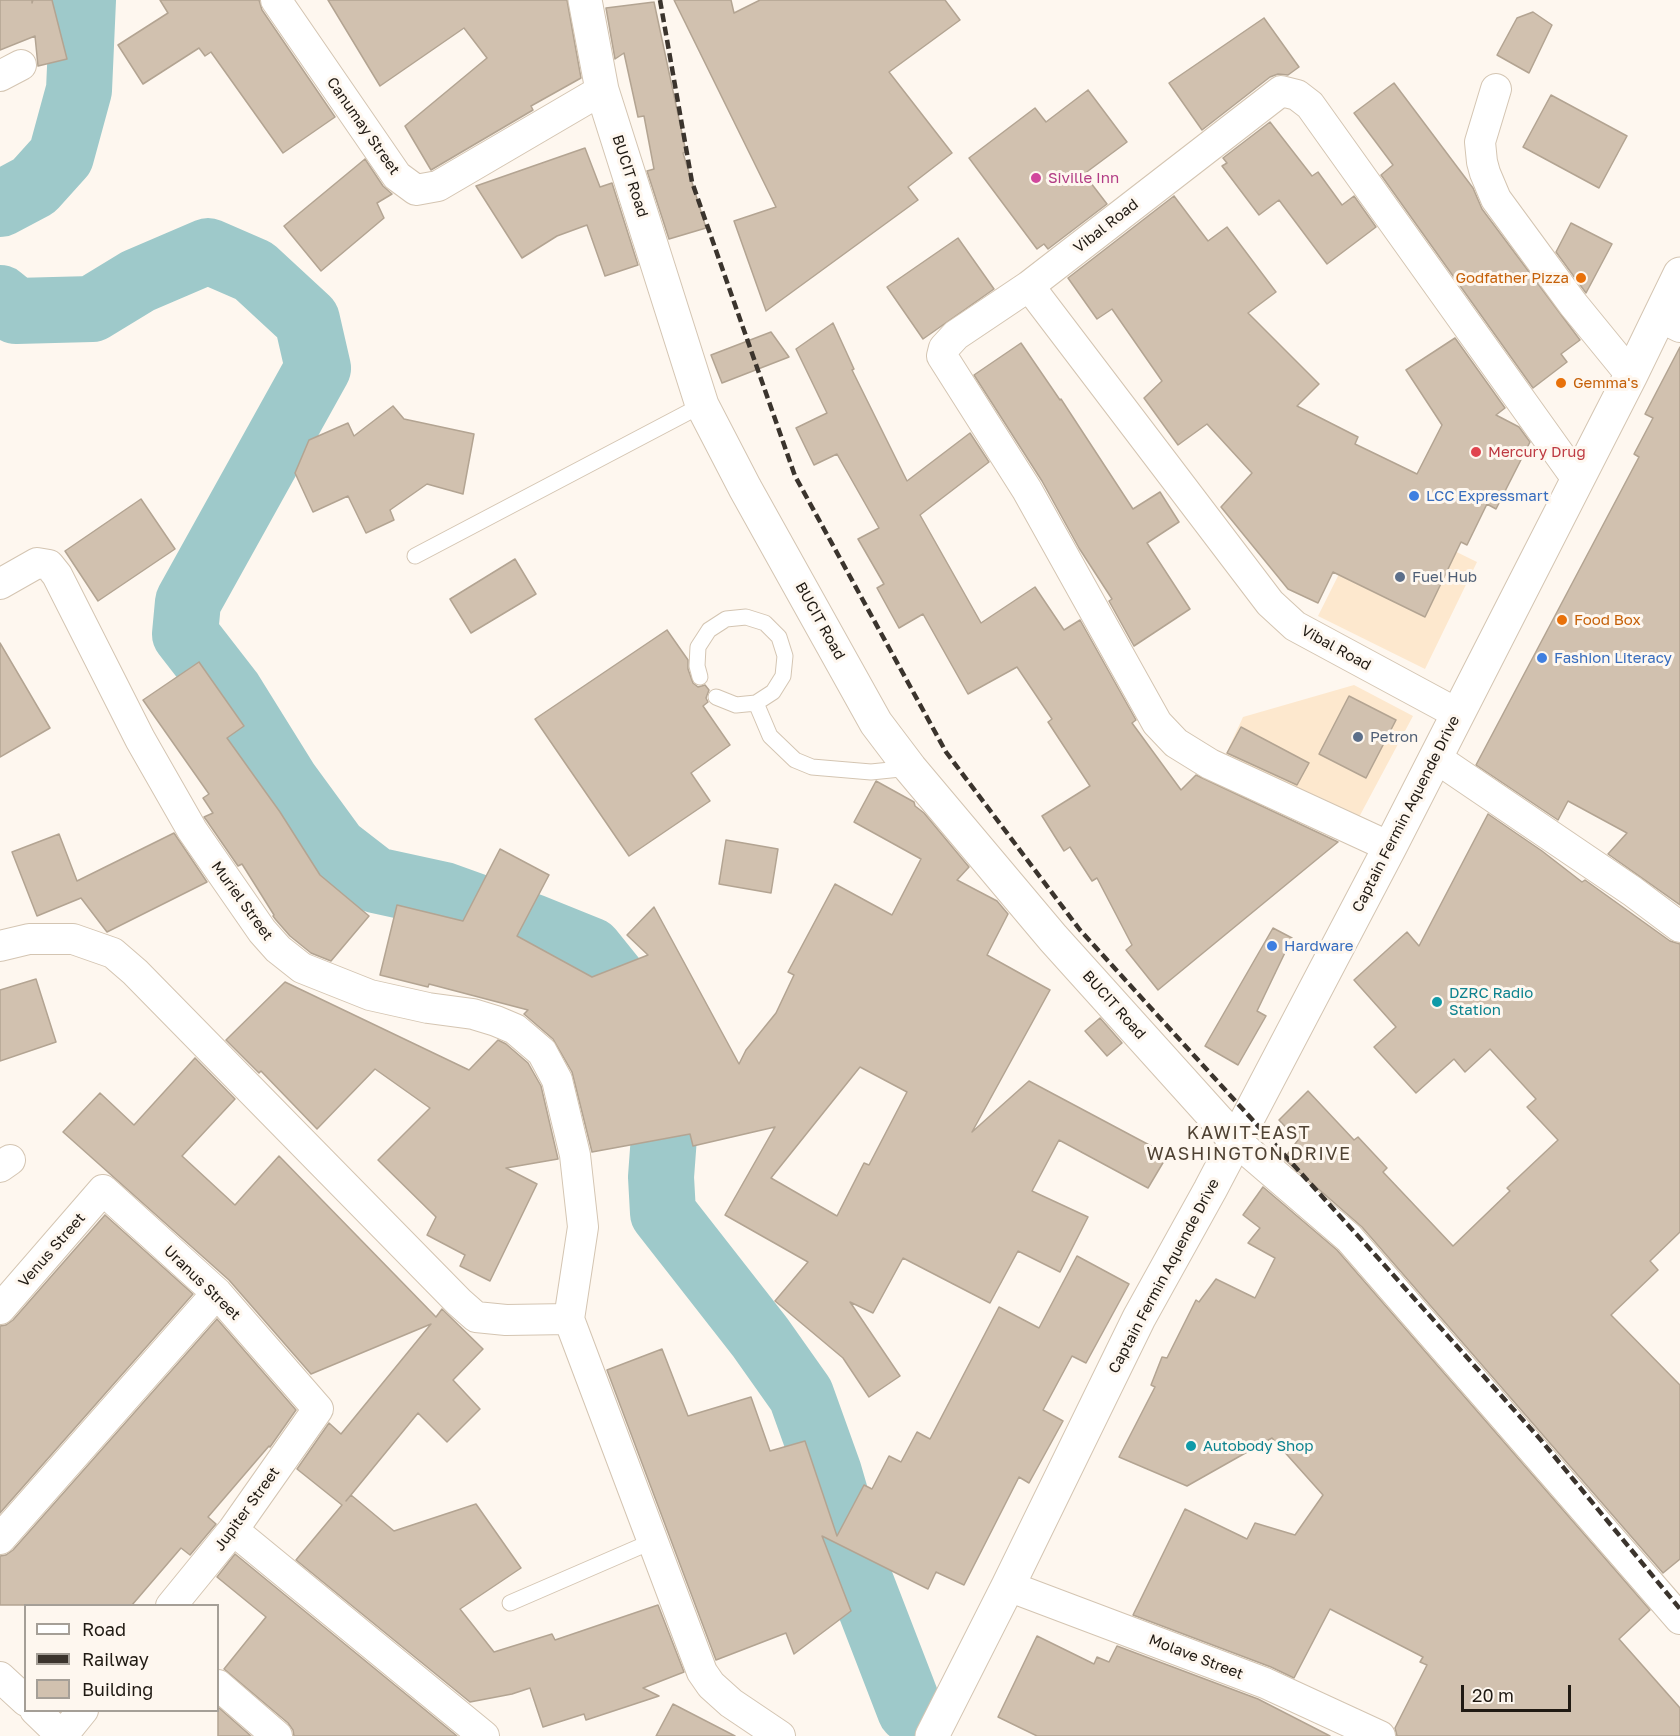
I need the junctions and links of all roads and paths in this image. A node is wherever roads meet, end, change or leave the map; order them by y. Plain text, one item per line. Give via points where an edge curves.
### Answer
1 (276, 0) edge
2 (585, 0) edge
3 (1496, 89) dead end
4 (602, 90) junction
5 (1680, 274) edge
6 (1029, 286) junction
7 (1670, 322) edge
8 (1631, 375) junction
9 (702, 405) junction
10 (1577, 479) junction
11 (415, 556) dead end
12 (0, 584) edge
13 (700, 677) dead end
14 (716, 697) dead end
15 (756, 703) junction
16 (1458, 714) junction
17 (1436, 758) junction
18 (910, 768) junction
19 (1390, 848) junction
20 (1680, 927) edge
21 (0, 946) edge
22 (1236, 1141) junction
23 (103, 1190) joint
24 (217, 1293) junction
25 (0, 1309) edge
26 (569, 1319) junction
27 (318, 1409) joint
28 (233, 1530) junction
29 (0, 1539) edge
30 (653, 1541) junction
31 (1008, 1586) junction
32 (510, 1603) dead end
33 (172, 1604) edge
34 (1680, 1619) edge
35 (0, 1677) edge
36 (219, 1686) edge
37 (24, 1699) edge
38 (37, 1712) edge
39 (81, 1712) edge
40 (937, 1726) edge
41 (62, 1736) edge
42 (277, 1736) edge
43 (484, 1736) edge
44 (780, 1736) edge
45 (1380, 1736) edge

1 - 4 street, Canumay Street via 397,176 416,190 438,186
2 - 4 main road, BUCIT Road
3 - 8 street via 1480,142 1485,173 1496,199
4 - 9 main road, BUCIT Road
5 - 7 main road, Captain Fermin Aquende Drive
6 - 10 street, Vibal Road via 1281,90 1297,95 1310,105
6 - 16 street, Vibal Road via 1270,603 1295,626
6 - 19 street via 956,335 942,356 1027,490 1157,723 1176,743 1210,764
7 - 8 main road, Captain Fermin Aquende Drive
8 - 10 main road, Captain Fermin Aquende Drive
9 - 11 lane
9 - 18 main road, BUCIT Road via 876,723
10 - 16 main road, Captain Fermin Aquende Drive
12 - 26 street, Muriel Street via 37,563 49,565 57,575 140,739 192,830 278,949 302,968 370,995 496,1021 515,1029 542,1052 557,1080 574,1155 583,1227
13 - 15 lane via 698,647 709,630 726,619 746,617 765,623 779,638 785,656 783,676 773,693
14 - 15 lane via 736,705
15 - 18 lane via 770,736 795,760 812,767 871,772
16 - 17 main road, Captain Fermin Aquende Drive
17 - 19 main road, Captain Fermin Aquende Drive
17 - 20 street
18 - 22 main road, BUCIT Road via 1053,938
19 - 22 main road, Captain Fermin Aquende Drive
21 - 26 street via 29,939 73,939 113,953 476,1317
22 - 31 main road, Captain Fermin Aquende Drive via 1139,1318
22 - 34 street via 1348,1238
23 - 24 street, Uranus Street
23 - 25 street, Venus Street
24 - 27 street, Uranus Street
24 - 29 street
26 - 30 street
27 - 28 street, Jupiter Street
28 - 33 street, Jupiter Street
28 - 43 street
30 - 32 lane
30 - 44 street via 702,1672 731,1703
31 - 40 main road, Captain Fermin Aquende Drive
31 - 45 street, Molave Street via 1265,1683
35 - 37 street
36 - 42 street
38 - 41 street
39 - 41 street

